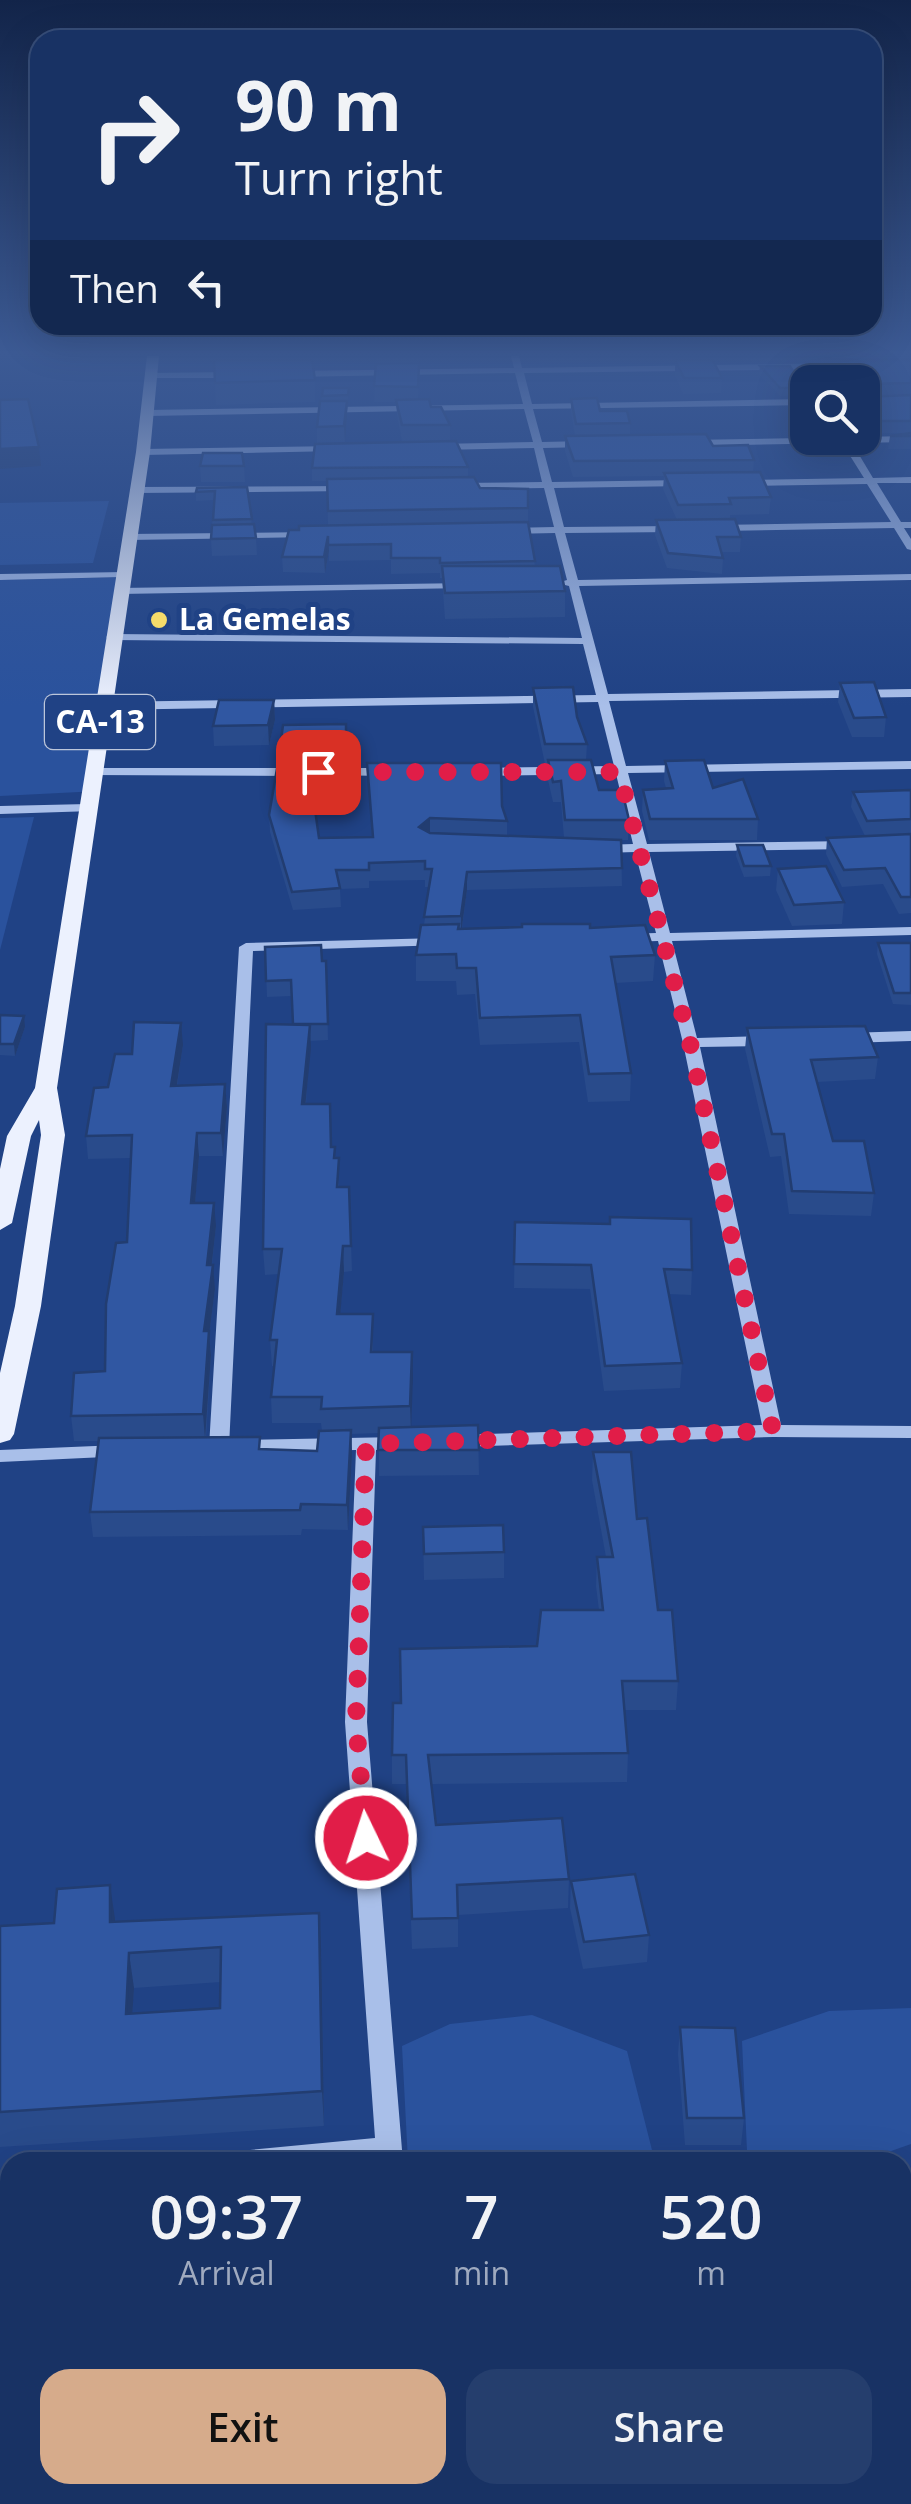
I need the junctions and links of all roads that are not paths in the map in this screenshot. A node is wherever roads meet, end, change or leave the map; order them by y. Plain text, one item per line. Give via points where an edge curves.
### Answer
1 (139, 473) edge
2 (547, 473) edge
3 (865, 473) edge
4 (911, 480) edge
5 (870, 481) junction
6 (690, 483) edge
7 (730, 483) edge
8 (550, 485) junction
9 (452, 486) edge
10 (373, 487) edge
11 (136, 490) junction
12 (911, 525) edge
13 (898, 526) junction
14 (560, 531) junction
15 (501, 532) edge
16 (324, 534) edge
17 (128, 537) junction
18 (911, 547) edge
19 (0, 577) edge
20 (911, 577) edge
21 (121, 583) junction
22 (573, 583) junction
23 (553, 584) edge
24 (474, 585) edge
25 (112, 637) junction
26 (588, 641) junction
27 (911, 693) edge
28 (601, 698) junction
29 (102, 706) junction
30 (911, 765) edge
31 (93, 772) junction
32 (404, 772) edge
33 (463, 772) edge
34 (619, 772) junction
35 (88, 808) junction
36 (0, 810) edge
37 (872, 844) edge
38 (583, 849) edge
39 (640, 851) junction
40 (911, 930) edge
41 (660, 937) junction
42 (601, 938) edge
43 (463, 942) edge
44 (911, 1036) edge
45 (838, 1038) edge
46 (782, 1040) edge
47 (690, 1043) junction
48 (46, 1088) junction
49 (0, 1223) edge
50 (773, 1431) junction
51 (911, 1432) edge
52 (0, 1434) edge
53 (366, 1444) junction
54 (140, 1450) edge
55 (0, 1456) edge
56 (390, 2152) edge

1 - 11 main road, CA-13
2 - 8 street
3 - 5 street
4 - 5 street
5 - 7 street
5 - 13 street
6 - 8 street
8 - 9 street
8 - 14 street
10 - 11 street
11 - 17 main road, CA-13
12 - 13 street
13 - 14 street
13 - 18 street
14 - 15 street
14 - 22 street
16 - 17 street
17 - 21 main road, CA-13
19 - 21 street
20 - 22 street
21 - 24 street
21 - 25 main road, CA-13
22 - 23 street
22 - 26 street
25 - 26 street
25 - 29 main road, CA-13
26 - 28 street
27 - 28 street
28 - 29 street
28 - 34 street
29 - 31 main road, CA-13
30 - 34 street
31 - 32 street
31 - 35 main road, CA-13
33 - 34 street
34 - 39 street
35 - 36 street
35 - 48 main road, CA-13
37 - 39 street
38 - 39 street
39 - 41 street
40 - 41 street
41 - 42 street
41 - 47 street
43 - 53 street via 246,947 209,1447
44 - 45 street
46 - 47 street
47 - 50 street
48 - 49 main road, CA-13 via 19,1136
48 - 52 main road, CA-13 via 53,1135 28,1306
50 - 51 street
50 - 53 street
53 - 56 street via 356,1722
54 - 55 street

